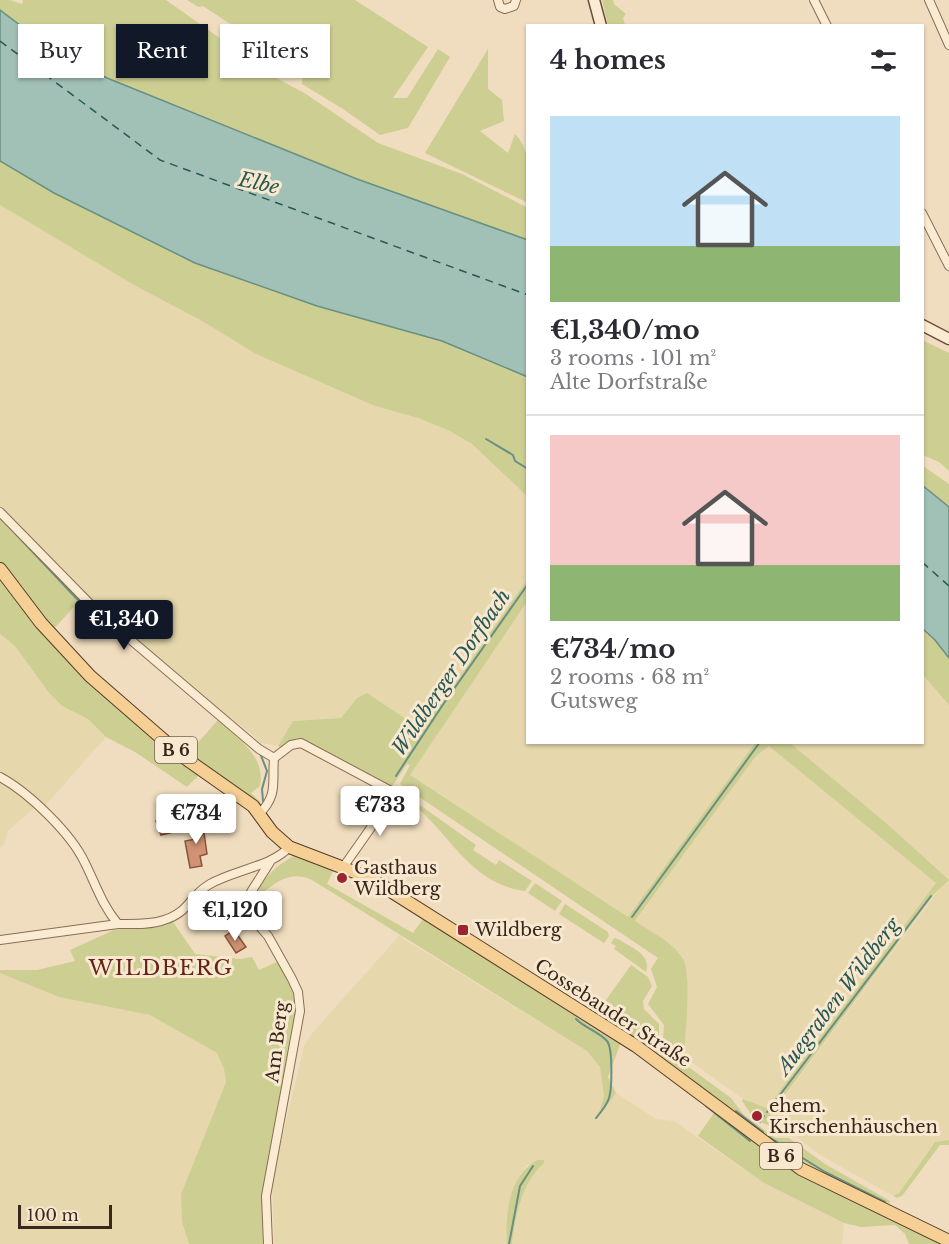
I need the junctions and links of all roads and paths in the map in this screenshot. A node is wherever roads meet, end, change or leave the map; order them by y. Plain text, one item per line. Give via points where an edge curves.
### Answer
1 (498, 0) edge
2 (516, 0) edge
3 (594, 0) edge
4 (814, 0) edge
5 (929, 0) edge
6 (600, 24) edge
7 (826, 24) edge
8 (949, 45) edge
9 (924, 217) edge
10 (949, 266) edge
11 (924, 326) edge
12 (949, 339) edge
13 (0, 512) edge
14 (0, 570) edge
15 (274, 758) junction
16 (0, 777) edge
17 (260, 813) junction
18 (289, 847) junction
19 (270, 862) junction
20 (344, 866) junction
21 (118, 924) junction
22 (0, 940) edge
23 (949, 1241) edge
24 (268, 1244) edge

1 - 2 street via 500,7 506,9 514,6
3 - 6 main road
4 - 7 street
5 - 8 street
9 - 10 street
11 - 12 main road
13 - 15 street via 98,612
14 - 17 main road, Cossebauder Straße / B 6 via 41,623 90,676 182,756
15 - 17 street via 275,790
15 - 20 street via 291,745 301,743 391,791
16 - 21 street via 17,786 75,846 105,908
17 - 18 main road, Cossebauder Straße / B 6 via 272,832
18 - 19 street
18 - 20 main road, Cossebauder Straße / B 6
19 - 21 street via 209,884 184,912 163,921
19 - 24 street, Am Berg via 251,892 248,908 292,979 300,1011 266,1196
20 - 23 main road, Cossebauder Straße / B 6 via 370,878 636,1046 801,1169
21 - 22 street

